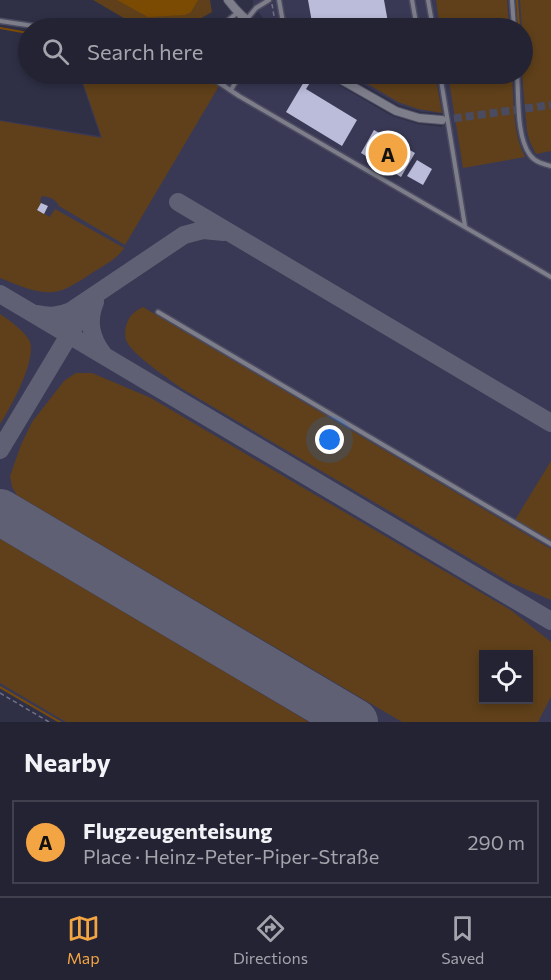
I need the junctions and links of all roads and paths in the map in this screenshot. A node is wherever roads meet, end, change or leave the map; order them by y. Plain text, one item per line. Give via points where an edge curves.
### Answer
1 (228, 0) edge
2 (270, 0) edge
3 (279, 0) edge
4 (412, 0) edge
5 (428, 0) edge
6 (512, 0) edge
7 (237, 13) junction
8 (231, 18) edge
9 (243, 18) edge
10 (248, 18) edge
11 (274, 18) edge
12 (282, 18) edge
13 (415, 18) edge
14 (431, 18) edge
15 (513, 18) edge
16 (0, 21) edge
17 (18, 24) edge
18 (221, 84) edge
19 (234, 84) edge
20 (349, 84) edge
21 (442, 84) edge
22 (518, 84) edge
23 (224, 86) joint
24 (231, 90) junction
25 (442, 120) tunnel mouth
26 (551, 166) edge
27 (465, 226) junction
28 (551, 277) edge
29 (159, 312) dead end
30 (551, 544) edge
31 (0, 693) edge
32 (49, 722) edge

1 - 7 street
2 - 10 lane
2 - 11 path
3 - 12 lane
4 - 13 lane
5 - 14 lane
6 - 15 lane
7 - 8 lane
7 - 9 street
16 - 17 lane
18 - 23 lane
19 - 24 lane
20 - 25 street via 396,111
21 - 27 lane
22 - 26 lane via 523,142 530,156
23 - 24 lane
24 - 27 lane
27 - 28 lane
29 - 30 lane
31 - 32 path

